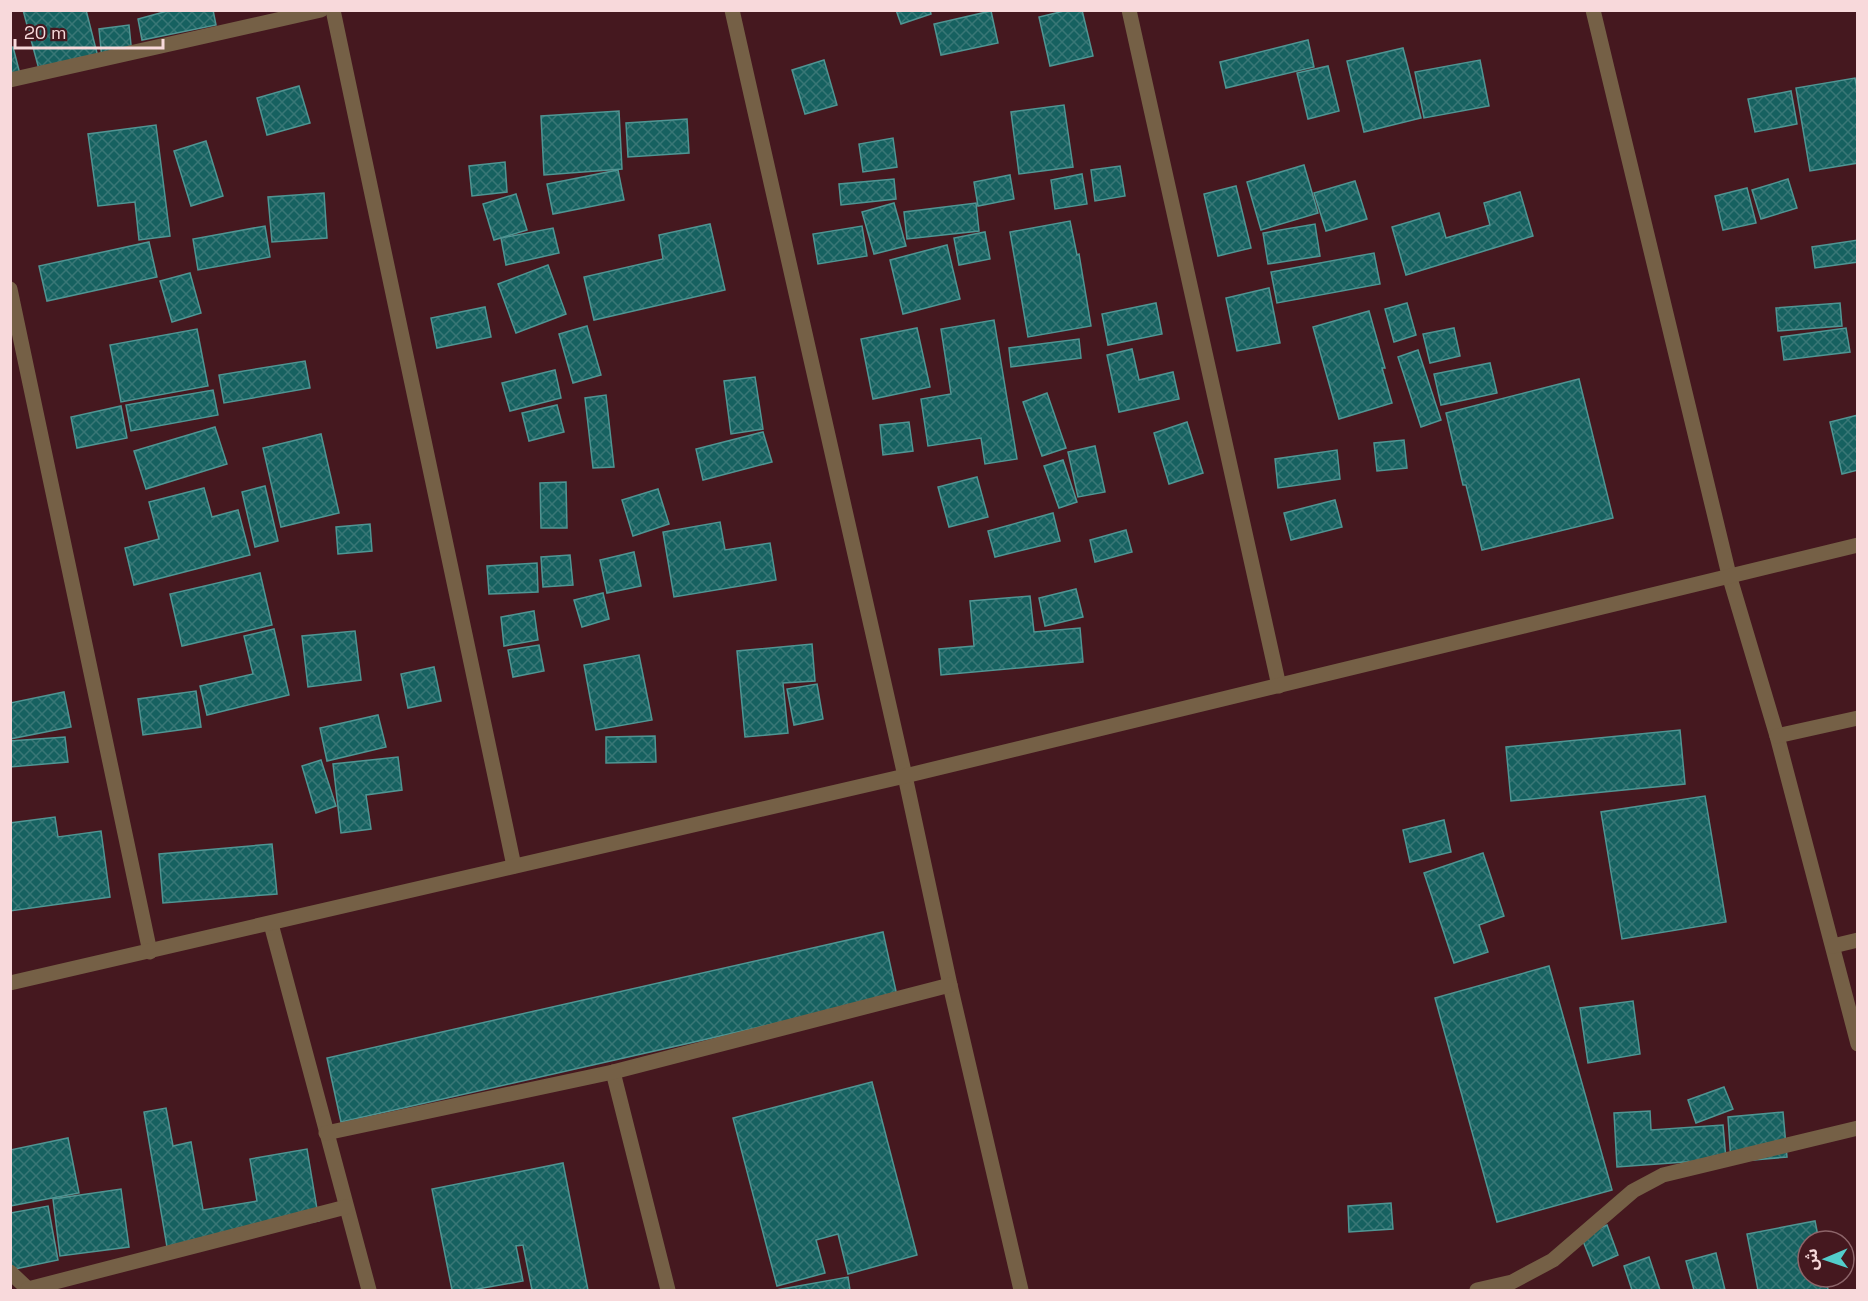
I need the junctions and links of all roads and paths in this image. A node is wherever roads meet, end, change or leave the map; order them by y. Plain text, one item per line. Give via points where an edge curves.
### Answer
1 (321, 10) edge
2 (333, 10) edge
3 (732, 10) edge
4 (1129, 10) edge
5 (1593, 10) edge
6 (10, 81) edge
7 (10, 289) edge
8 (1857, 545) edge
9 (1729, 575) junction
10 (1279, 686) junction
11 (1857, 718) edge
12 (1777, 736) junction
13 (905, 776) junction
14 (514, 866) junction
15 (271, 924) junction
16 (1857, 940) edge
17 (1833, 946) junction
18 (150, 952) junction
19 (10, 983) edge
20 (950, 985) junction
21 (1857, 1044) edge
22 (613, 1072) junction
23 (1857, 1128) edge
24 (326, 1132) junction
25 (346, 1207) junction
26 (10, 1272) edge
27 (28, 1290) edge
28 (369, 1290) edge
29 (668, 1290) edge
30 (1020, 1290) edge
31 (1477, 1290) edge

1 - 6 street
2 - 14 street
3 - 13 street
4 - 10 street
5 - 9 street
7 - 18 street
8 - 9 street
9 - 10 street
9 - 12 street
10 - 13 street
11 - 12 street
12 - 17 street
13 - 14 street
13 - 20 street
14 - 15 street
15 - 18 street
15 - 24 street
16 - 17 street
17 - 21 street
18 - 19 street
20 - 22 street
20 - 30 street
22 - 24 street
22 - 29 street
23 - 31 street via 1663,1175 1633,1191 1553,1260 1512,1281
24 - 25 street
25 - 27 street
25 - 28 street
26 - 27 street

